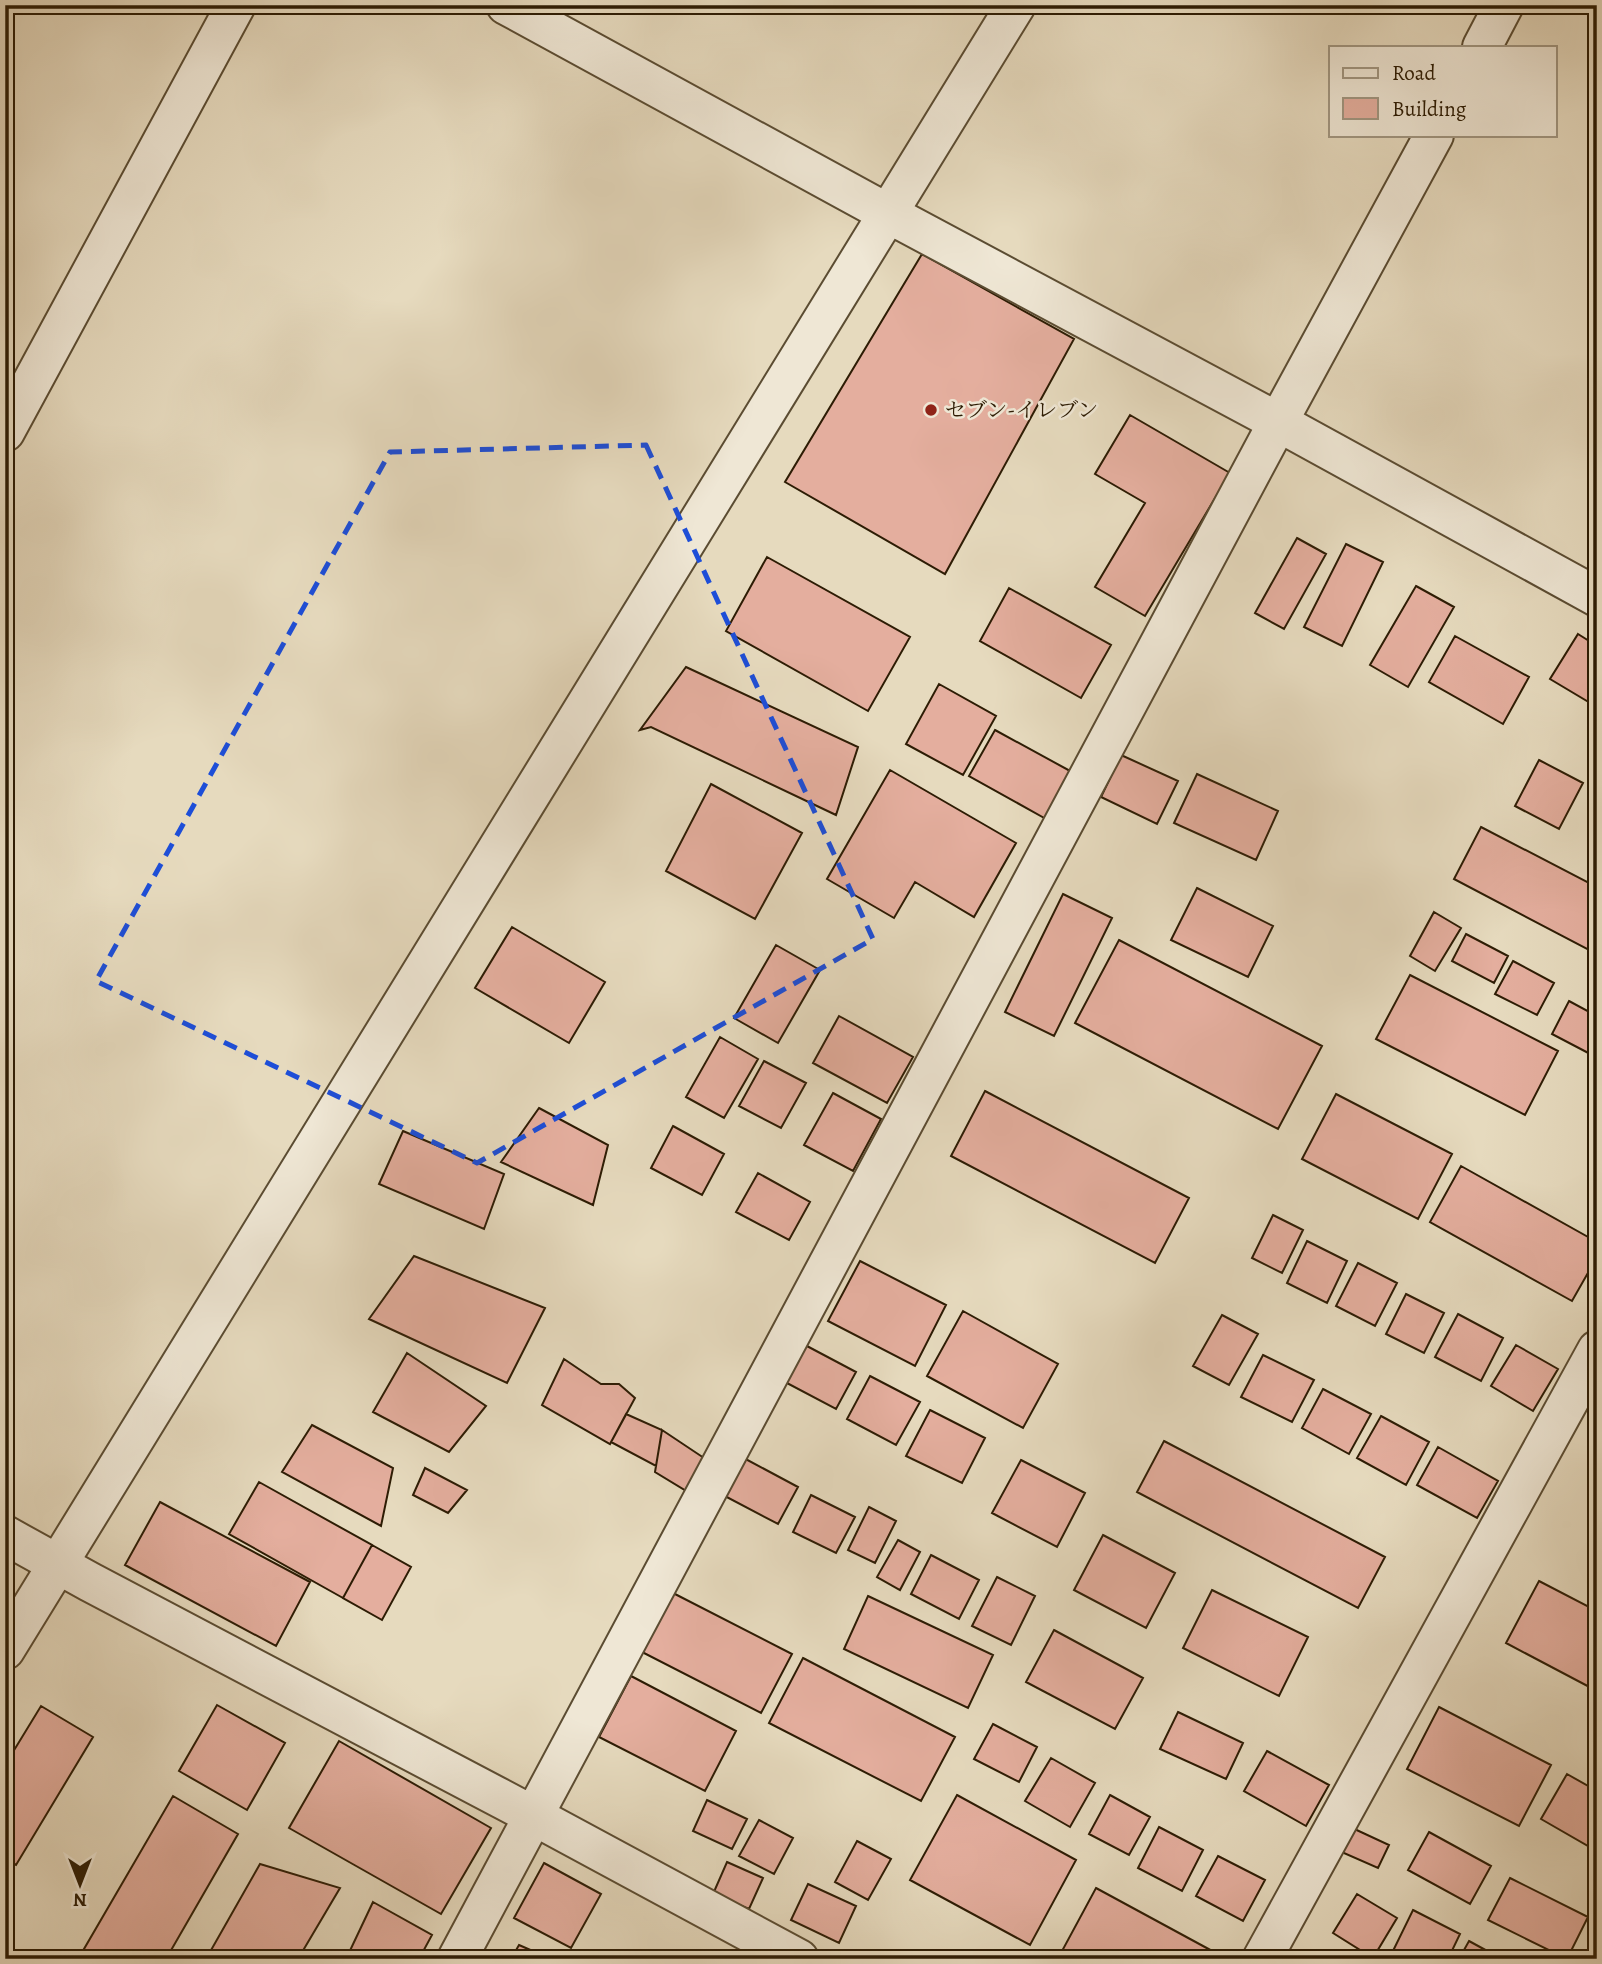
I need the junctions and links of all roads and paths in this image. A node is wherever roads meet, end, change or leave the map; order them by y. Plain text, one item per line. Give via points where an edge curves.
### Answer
1 (236, 5) edge
2 (506, 5) edge
3 (1016, 5) edge
4 (1504, 5) edge
5 (1483, 46) edge
6 (1433, 136) edge
7 (887, 213) junction
8 (1278, 422) junction
9 (5, 432) edge
10 (1597, 597) edge
11 (1597, 1350) edge
12 (5, 1535) edge
13 (58, 1564) junction
14 (5, 1650) edge
15 (534, 1815) junction
16 (457, 1959) edge
17 (799, 1959) edge
18 (1262, 1959) edge

1 - 9 street
2 - 7 street
3 - 7 street
4 - 5 street
6 - 8 street
7 - 8 street
7 - 13 street
8 - 10 street
8 - 15 street
11 - 18 street
12 - 13 street
13 - 14 street
13 - 15 street
15 - 16 street
15 - 17 street

